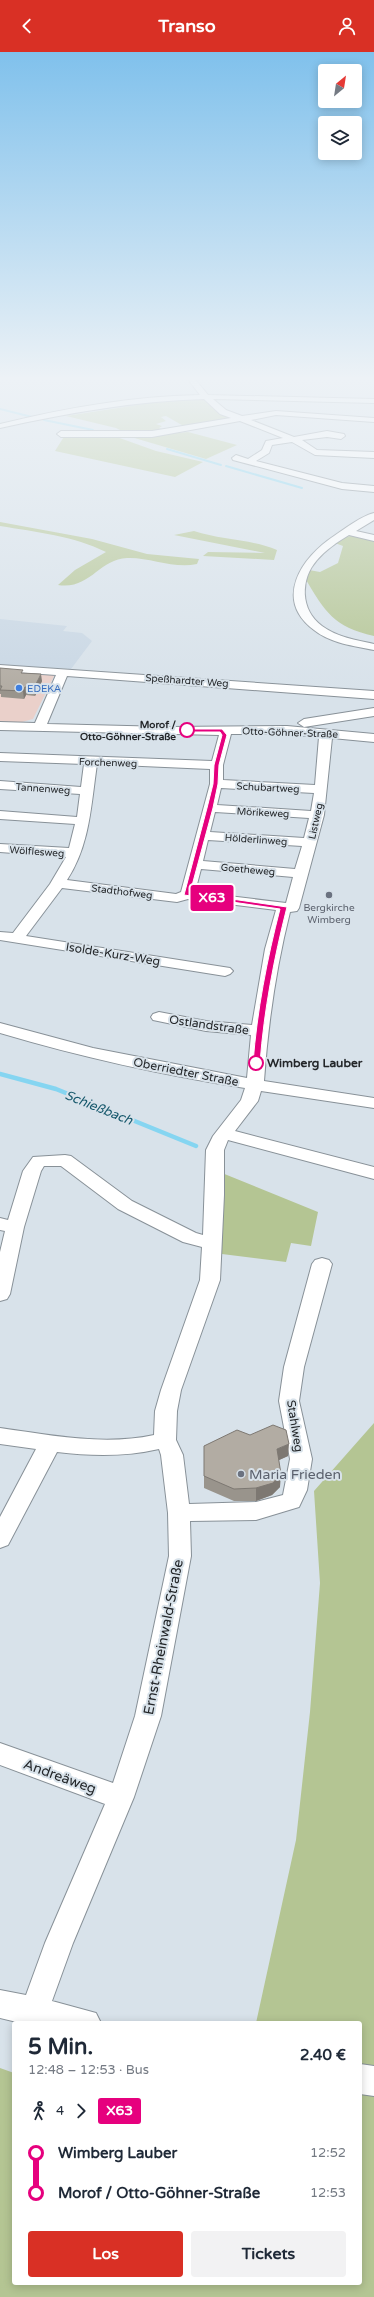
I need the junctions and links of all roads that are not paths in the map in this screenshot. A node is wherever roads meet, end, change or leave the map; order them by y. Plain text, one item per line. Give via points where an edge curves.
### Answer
1 (330, 483) edge
2 (374, 489) edge
3 (374, 516) edge
4 (348, 532) junction
5 (374, 538) edge
6 (374, 647) edge
7 (0, 668) edge
8 (63, 672) junction
9 (374, 695) edge
10 (374, 712) edge
11 (0, 726) edge
12 (39, 728) junction
13 (222, 730) junction
14 (265, 730) junction
15 (326, 732) junction
16 (374, 738) edge
17 (0, 757) edge
18 (90, 761) junction
19 (217, 765) junction
20 (216, 784) junction
21 (0, 785) edge
22 (322, 789) junction
23 (86, 791) junction
24 (210, 808) junction
25 (317, 815) junction
26 (0, 816) edge
27 (83, 821) junction
28 (202, 835) junction
29 (310, 843) junction
30 (0, 848) edge
31 (75, 853) junction
32 (195, 864) junction
33 (301, 874) junction
34 (57, 883) junction
35 (187, 895) junction
36 (292, 908) dead end
37 (0, 936) edge
38 (16, 939) junction
39 (225, 971) dead end
40 (159, 1017) dead end
41 (0, 1028) edge
42 (259, 1031) junction
43 (255, 1085) junction
44 (374, 1103) edge
45 (224, 1134) junction
46 (374, 1173) edge
47 (7, 1226) edge
48 (212, 1242) junction
49 (322, 1264) dead end
50 (0, 1294) edge
51 (0, 1436) edge
52 (165, 1440) junction
53 (51, 1443) junction
54 (179, 1514) junction
55 (0, 1539) edge
56 (0, 1754) edge
57 (121, 1797) junction
58 (0, 2004) edge
59 (34, 2012) junction
60 (77, 2021) edge
61 (362, 2079) edge
62 (374, 2081) edge

1 - 2 street
3 - 4 street
4 - 5 street
4 - 6 street via 320,551 302,574 299,590 302,609 312,624 342,639
7 - 8 street, Speßhardter Weg
8 - 9 street, Speßhardter Weg
8 - 12 street
10 - 14 street via 266,727
11 - 12 street, Otto-Göhner-Straße
12 - 13 street, Otto-Göhner-Straße
13 - 14 street, Otto-Göhner-Straße
13 - 19 street via 224,735
14 - 15 street, Otto-Göhner-Straße
15 - 16 street, Otto-Göhner-Straße
15 - 22 street, Listweg
17 - 18 street, Forchenweg
18 - 19 street, Forchenweg
18 - 23 street
19 - 20 street
20 - 22 street, Schubartweg
20 - 24 street
21 - 23 street, Tannenweg
22 - 25 street, Listweg
23 - 27 street
24 - 25 street, Mörikeweg
24 - 28 street
25 - 29 street, Listweg
26 - 27 street
27 - 31 street
28 - 29 street, Hölderlinweg
28 - 32 street
29 - 33 street, Listweg
30 - 31 street, Wölflesweg
31 - 34 street
32 - 33 street, Goetheweg
32 - 35 street
33 - 36 street, Listweg
34 - 35 street, Stadthofweg via 177,898
34 - 38 street
35 - 42 street, Ostlandstraße via 284,907 273,949
37 - 38 street, Isolde-Kurz-Weg
38 - 39 street, Isolde-Kurz-Weg
40 - 42 street, Ostlandstraße via 230,1029
41 - 43 street, Oberriedter Straße via 64,1046 176,1071
42 - 43 street, Ostlandstraße
43 - 44 street, Oberriedter Straße
43 - 45 street, Ernst-Rheinwald-Straße via 249,1101
45 - 46 street
45 - 48 street, Ernst-Rheinwald-Straße via 215,1150
47 - 48 street via 39,1161 65,1160 125,1205 190,1238
47 - 50 street
48 - 52 street, Ernst-Rheinwald-Straße via 210,1280 171,1390 166,1411
49 - 54 street, Stahlweg via 294,1367 289,1401 301,1459 296,1490 291,1501 256,1511
51 - 53 street
52 - 53 street via 147,1446
52 - 54 street, Ernst-Rheinwald-Straße via 172,1456
53 - 55 street
54 - 57 street, Ernst-Rheinwald-Straße via 180,1556 160,1660 148,1716
56 - 57 street, Andreäweg
57 - 59 street, Ernst-Rheinwald-Straße via 59,1943
58 - 59 street
59 - 60 street
61 - 62 street

